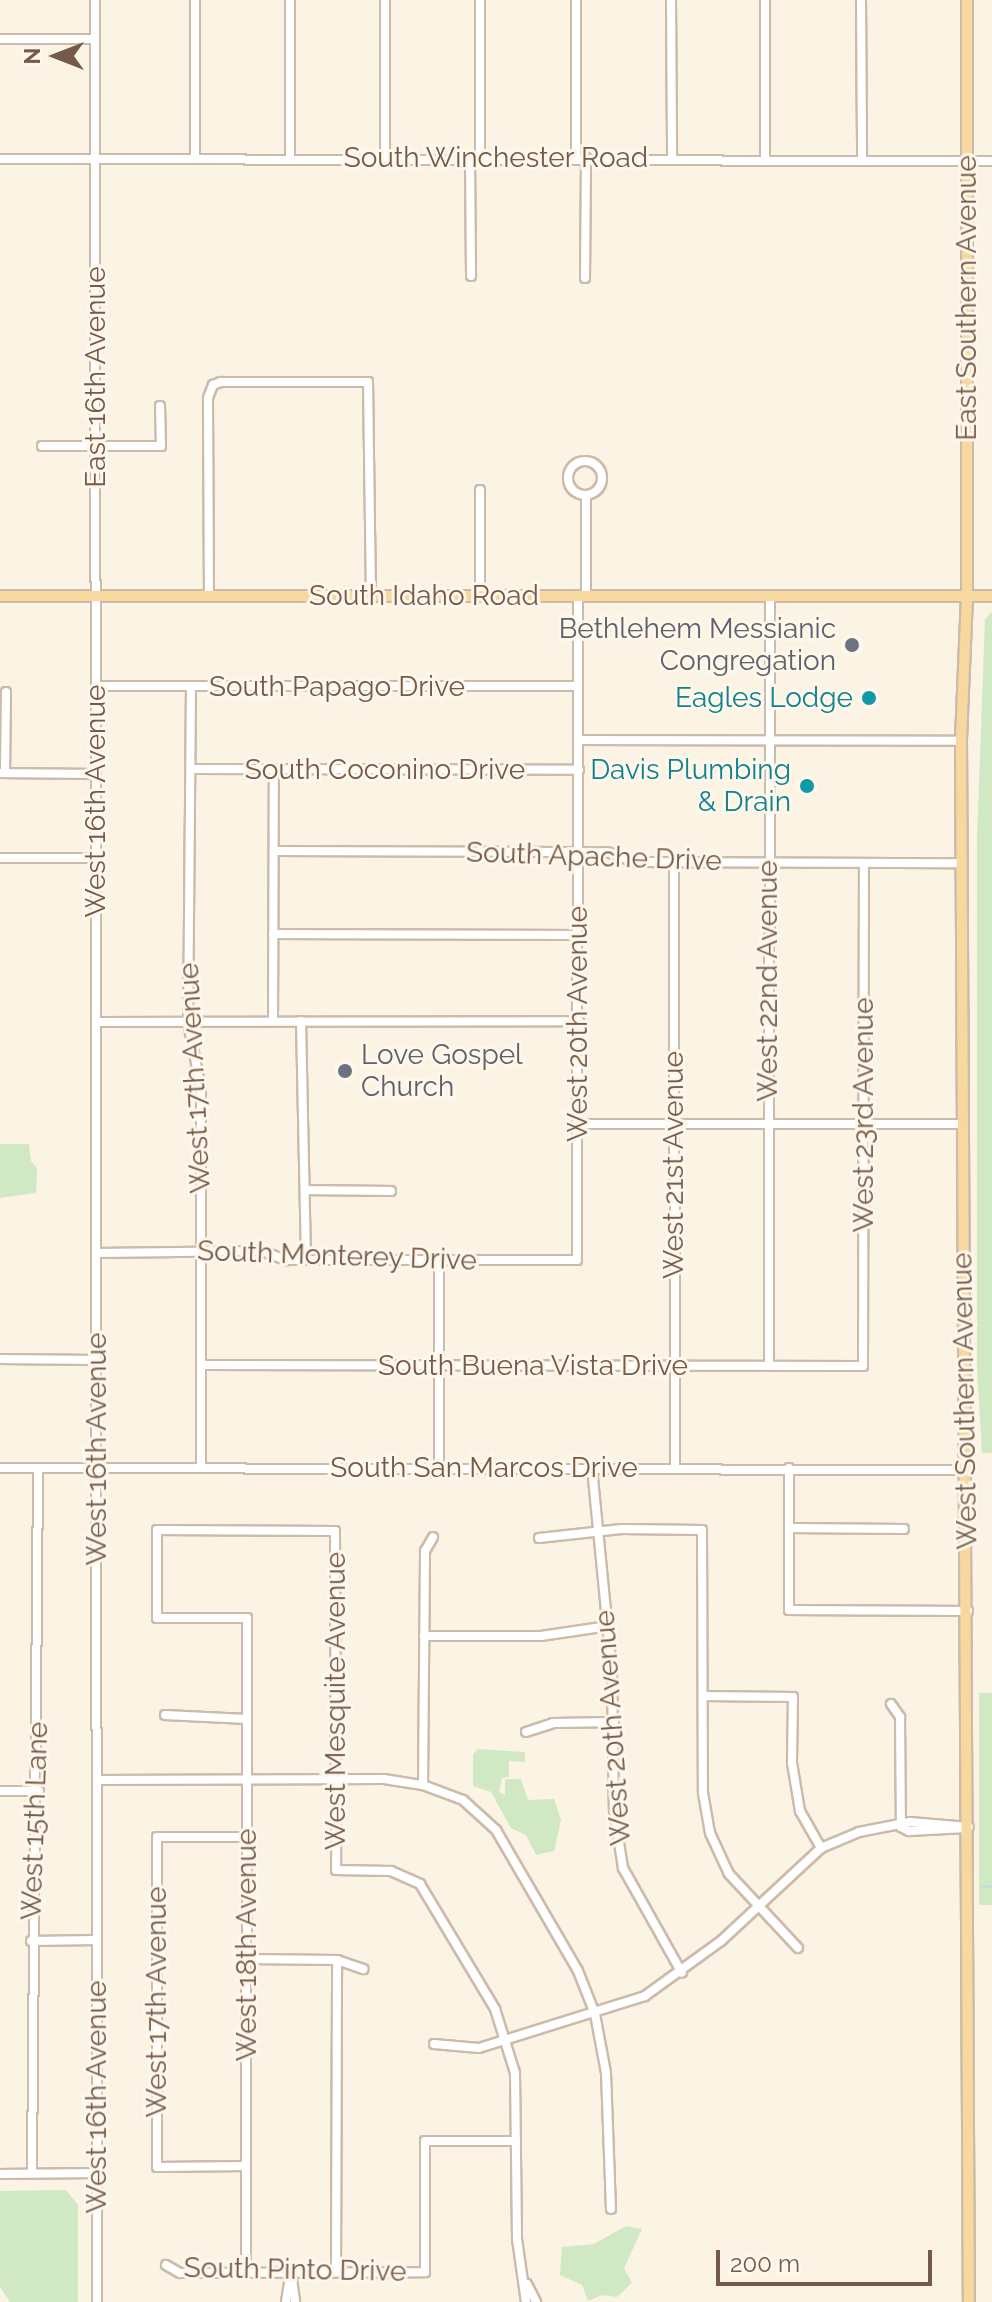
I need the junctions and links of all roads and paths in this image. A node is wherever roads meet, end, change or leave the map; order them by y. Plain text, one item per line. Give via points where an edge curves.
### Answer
1 (95, 0) edge
2 (195, 0) edge
3 (290, 0) edge
4 (385, 0) edge
5 (480, 0) edge
6 (576, 0) edge
7 (671, 0) edge
8 (765, 0) edge
9 (861, 0) edge
10 (967, 0) edge
11 (0, 39) edge
12 (95, 39) junction
13 (96, 158) junction
14 (195, 158) junction
15 (290, 158) junction
16 (385, 158) junction
17 (475, 158) junction
18 (576, 158) junction
19 (586, 158) junction
20 (672, 158) junction
21 (765, 158) junction
22 (862, 158) junction
23 (0, 159) edge
24 (967, 161) junction
25 (992, 161) edge
26 (471, 276) dead end
27 (585, 278) dead end
28 (160, 406) dead end
29 (42, 446) dead end
30 (97, 446) junction
31 (480, 490) dead end
32 (586, 495) junction
33 (0, 596) edge
34 (97, 596) junction
35 (209, 596) junction
36 (371, 596) junction
37 (480, 596) junction
38 (582, 596) junction
39 (770, 596) junction
40 (967, 596) junction
41 (992, 596) edge
42 (96, 686) junction
43 (578, 686) junction
44 (191, 687) junction
45 (6, 692) dead end
46 (578, 740) junction
47 (769, 740) junction
48 (961, 741) junction
49 (191, 769) junction
50 (274, 770) junction
51 (579, 770) junction
52 (3, 773) edge
53 (96, 774) junction
54 (274, 851) junction
55 (578, 851) junction
56 (0, 858) edge
57 (96, 858) junction
58 (674, 862) junction
59 (768, 863) junction
60 (864, 863) junction
61 (962, 863) junction
62 (273, 934) junction
63 (578, 935) junction
64 (273, 1021) junction
65 (301, 1021) junction
66 (579, 1021) junction
67 (96, 1022) junction
68 (188, 1023) junction
69 (675, 1123) junction
70 (578, 1124) junction
71 (769, 1124) junction
72 (864, 1124) junction
73 (962, 1124) junction
74 (305, 1190) junction
75 (391, 1191) dead end
76 (202, 1252) junction
77 (96, 1253) junction
78 (306, 1260) junction
79 (439, 1260) junction
80 (577, 1260) joint
81 (0, 1359) edge
82 (97, 1360) junction
83 (202, 1365) junction
84 (675, 1365) junction
85 (769, 1365) junction
86 (439, 1366) junction
87 (863, 1366) joint
88 (0, 1468) edge
89 (38, 1468) junction
90 (96, 1468) junction
91 (201, 1468) junction
92 (439, 1468) junction
93 (592, 1468) junction
94 (675, 1468) junction
95 (789, 1468) junction
96 (968, 1470) junction
97 (789, 1528) junction
98 (904, 1529) dead end
99 (595, 1531) junction
100 (433, 1537) dead end
101 (539, 1538) dead end
102 (969, 1611) junction
103 (247, 1618) joint
104 (608, 1626) junction
105 (424, 1636) junction
106 (703, 1696) junction
107 (891, 1704) dead end
108 (165, 1715) dead end
109 (247, 1719) junction
110 (614, 1722) junction
111 (526, 1732) dead end
112 (97, 1780) junction
113 (336, 1780) junction
114 (247, 1781) junction
115 (423, 1785) junction
116 (0, 1791) edge
117 (39, 1791) junction
118 (901, 1827) junction
119 (969, 1827) junction
120 (247, 1837) junction
121 (821, 1848) junction
122 (757, 1909) junction
123 (96, 1940) junction
124 (31, 1941) junction
125 (798, 1948) dead end
126 (247, 1959) junction
127 (337, 1960) junction
128 (363, 1969) dead end
129 (682, 1973) junction
130 (595, 2014) junction
131 (509, 2041) junction
132 (434, 2044) dead end
133 (516, 2141) junction
134 (246, 2166) junction
135 (32, 2173) junction
136 (97, 2173) junction
137 (0, 2174) edge
138 (611, 2209) dead end
139 (166, 2265) dead end
140 (291, 2272) junction
141 (336, 2272) junction
142 (246, 2273) junction
143 (527, 2284) junction
144 (97, 2302) edge
145 (286, 2302) edge
146 (295, 2302) edge
147 (526, 2302) edge
148 (536, 2302) edge
149 (969, 2302) edge

1 - 12 street, East 16th Avenue
2 - 14 street
3 - 15 street
4 - 16 street
5 - 17 street
6 - 18 street
7 - 20 street
8 - 21 street
9 - 22 street
10 - 24 main road, East Southern Avenue
11 - 12 street
12 - 13 street, East 16th Avenue
13 - 14 street, South Winchester Road
13 - 23 street, South Winchester Road
13 - 30 street, East 16th Avenue
14 - 15 street, South Winchester Road
15 - 16 street, South Winchester Road
16 - 17 street, South Winchester Road
17 - 18 street, South Winchester Road
17 - 26 street
18 - 19 street, South Winchester Road
19 - 20 street, South Winchester Road
19 - 27 street
20 - 21 street, South Winchester Road
21 - 22 street, South Winchester Road
22 - 24 street, South Winchester Road
24 - 25 street, South Winchester Road
24 - 40 main road, East Southern Avenue
28 - 30 street via 161,446
29 - 30 street
30 - 34 street, East 16th Avenue
31 - 37 street
32 - 32 street via 596,491 602,476 593,463 582,462 569,478 576,492
32 - 38 street, West 20th Avenue
33 - 34 main road, South Idaho Road
34 - 35 main road, South Idaho Road
34 - 42 street, West 16th Avenue
35 - 36 main road, South Idaho Road
35 - 36 street via 208,398 213,385 368,382
36 - 37 main road, South Idaho Road
37 - 38 main road, South Idaho Road
38 - 39 main road, South Idaho Road
38 - 43 street, West 20th Avenue
39 - 40 main road, South Idaho Road
39 - 47 street, West 22nd Avenue
40 - 41 main road, South Idaho Road
40 - 48 main road, West Southern Avenue
42 - 44 street, South Papago Drive
42 - 53 street, West 16th Avenue
43 - 44 street, South Papago Drive
43 - 46 street, West 20th Avenue
44 - 49 street, West 17th Avenue
45 - 52 street
46 - 47 street
46 - 51 street, West 20th Avenue
47 - 48 street
47 - 59 street, West 22nd Avenue
48 - 61 main road, West Southern Avenue
49 - 50 street, South Coconino Drive
49 - 68 street, West 17th Avenue
50 - 51 street, South Coconino Drive
50 - 54 street
51 - 55 street, West 20th Avenue
52 - 53 street
53 - 57 street, West 16th Avenue
54 - 55 street, South Apache Drive
54 - 62 street
55 - 58 street, South Apache Drive via 607,852 635,862
55 - 63 street, West 20th Avenue
56 - 57 street
57 - 67 street, West 16th Avenue
58 - 59 street, South Apache Drive
58 - 69 street, West 21st Avenue
59 - 60 street, South Apache Drive
59 - 71 street, West 22nd Avenue
60 - 61 street, South Apache Drive
60 - 72 street, West 23rd Avenue
61 - 73 main road, West Southern Avenue
62 - 63 street
62 - 64 street
63 - 66 street, West 20th Avenue
64 - 65 street
64 - 68 street
65 - 66 street
65 - 74 street
66 - 70 street, West 20th Avenue
67 - 68 street
67 - 77 street, West 16th Avenue
68 - 76 street, West 17th Avenue via 201,1088
69 - 70 street
69 - 71 street
69 - 84 street, West 21st Avenue
70 - 80 street, West 20th Avenue
71 - 72 street
71 - 85 street, West 22nd Avenue
72 - 73 street
72 - 87 street, West 23rd Avenue
73 - 96 main road, West Southern Avenue via 962,1381
74 - 75 street
74 - 78 street
76 - 77 street, South Monterey Drive
76 - 78 street, South Monterey Drive via 262,1251
76 - 83 street, West 17th Avenue
77 - 82 street, West 16th Avenue
78 - 79 street, South Monterey Drive
79 - 80 street, South Monterey Drive
79 - 86 street
81 - 82 street
82 - 90 street, West 16th Avenue
83 - 86 street, South Buena Vista Drive
83 - 91 street, West 17th Avenue
84 - 85 street, South Buena Vista Drive
84 - 86 street, South Buena Vista Drive
84 - 94 street, West 21st Avenue
85 - 87 street, South Buena Vista Drive
86 - 92 street
88 - 89 street, South San Marcos Drive
89 - 90 street, South San Marcos Drive
89 - 117 street, West 15th Lane
90 - 91 street, South San Marcos Drive
90 - 112 street, West 16th Avenue
91 - 92 street, South San Marcos Drive
92 - 93 street, South San Marcos Drive
93 - 94 street, South San Marcos Drive
93 - 99 street, West 20th Avenue
94 - 95 street, South San Marcos Drive
95 - 96 street, South San Marcos Drive
95 - 97 street
96 - 102 main road, West Southern Avenue
97 - 98 street
97 - 102 street via 789,1610
99 - 101 street
99 - 104 street, West 20th Avenue
99 - 106 street via 702,1530
100 - 105 street via 425,1551
102 - 119 main road, West Southern Avenue
103 - 109 street, West 18th Avenue
103 - 113 street, West Mesquite Avenue via 157,1618 157,1530 335,1531
104 - 105 street via 541,1636
104 - 110 street, West 20th Avenue
105 - 115 street
106 - 121 street via 793,1697 792,1763 800,1811
106 - 122 street via 703,1793 710,1833 729,1874
107 - 118 street via 900,1717
108 - 109 street
109 - 114 street, West 18th Avenue
110 - 111 street via 553,1723
110 - 129 street, West 20th Avenue via 614,1811 623,1868
112 - 114 street
112 - 123 street, West 16th Avenue
113 - 114 street
113 - 115 street
113 - 131 street, West Mesquite Avenue via 336,1870 391,1871 420,1884 436,1903
114 - 120 street, West 18th Avenue
115 - 130 street via 463,1800 496,1830 578,1971
116 - 117 street
117 - 124 street, West 15th Lane
118 - 119 street via 950,1832
118 - 121 street via 859,1832
119 - 149 main road, West Southern Avenue
120 - 126 street, West 18th Avenue
120 - 134 street, West 17th Avenue via 157,1837 157,2167
121 - 122 street
122 - 125 street
122 - 129 street
123 - 124 street
123 - 136 street, West 16th Avenue
124 - 135 street, West 15th Lane
126 - 127 street
126 - 134 street, West 18th Avenue
127 - 128 street
127 - 141 street
129 - 130 street via 645,1996
130 - 131 street
130 - 138 street via 606,2073
131 - 132 street via 479,2048
131 - 133 street
133 - 141 street, South Pinto Drive via 425,2141 425,2272
133 - 143 street via 517,2239
134 - 142 street, West 18th Avenue
135 - 136 street
135 - 137 street
136 - 144 street, West 16th Avenue
139 - 142 street, South Pinto Drive via 180,2273
140 - 141 street, South Pinto Drive
140 - 142 street, South Pinto Drive
140 - 145 street
140 - 146 street
143 - 147 street
143 - 148 street

